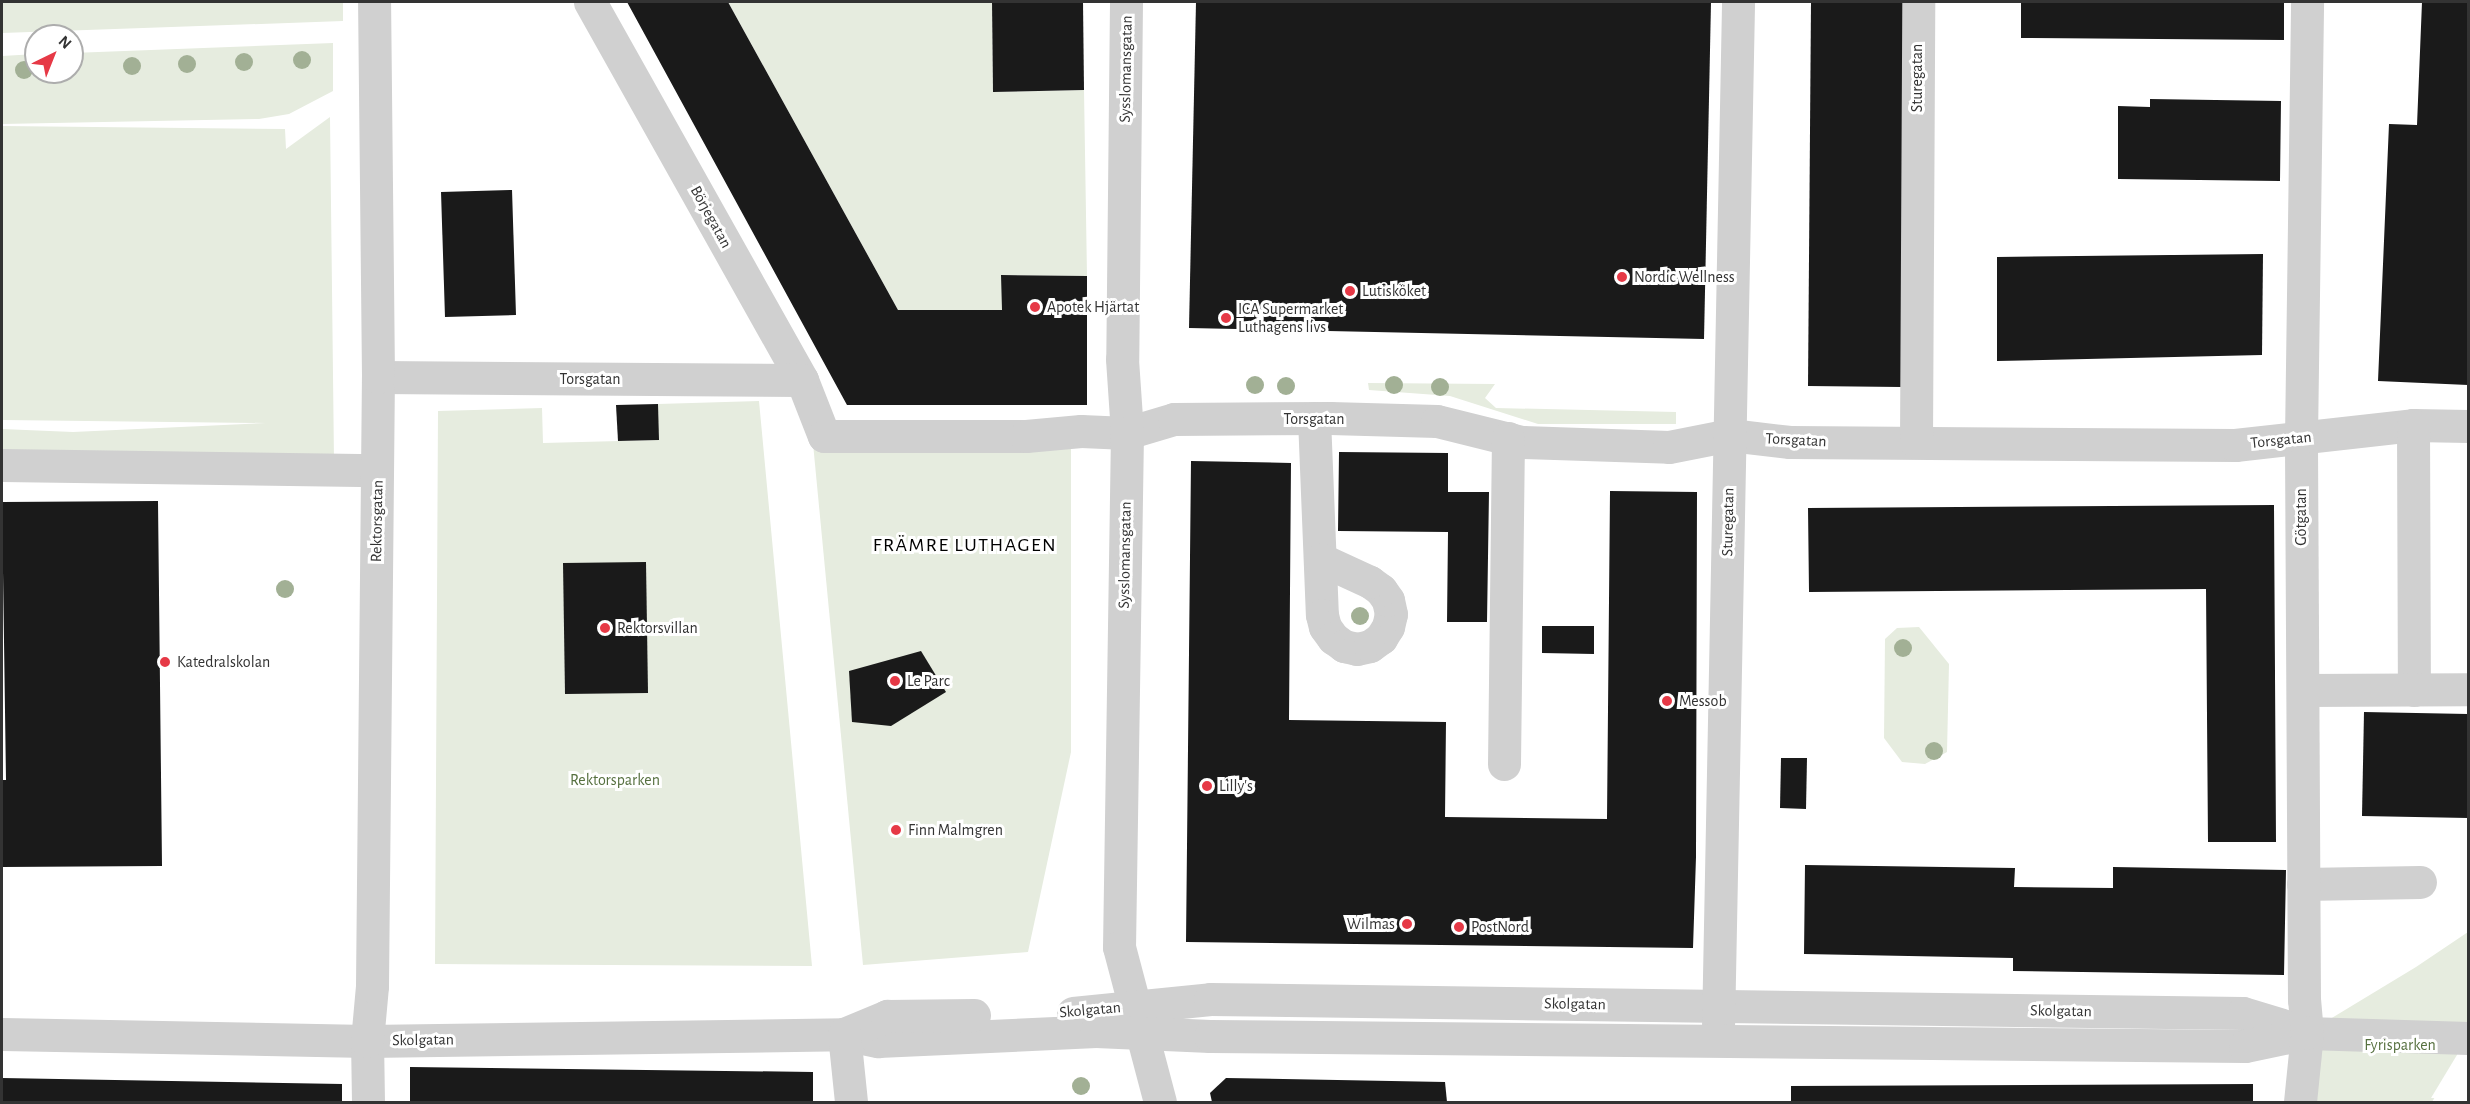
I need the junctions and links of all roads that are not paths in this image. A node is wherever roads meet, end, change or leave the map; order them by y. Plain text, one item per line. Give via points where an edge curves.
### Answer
1 (374, 2) edge
2 (590, 2) edge
3 (1126, 2) edge
4 (1738, 2) edge
5 (1918, 2) edge
6 (2307, 2) edge
7 (378, 377) junction
8 (802, 380) junction
9 (1314, 418) junction
10 (2413, 425) junction
11 (2469, 426) edge
12 (1127, 432) junction
13 (1730, 435) junction
14 (824, 436) joint
15 (1508, 438) junction
16 (2301, 438) junction
17 (1916, 442) junction
18 (2, 465) edge
19 (377, 470) junction
20 (1320, 559) dead end
21 (2469, 689) edge
22 (2302, 690) junction
23 (2414, 690) junction
24 (1504, 764) dead end
25 (2420, 882) dead end
26 (2303, 884) junction
27 (1719, 1006) junction
28 (1138, 1020) junction
29 (2307, 1033) junction
30 (2, 1034) edge
31 (844, 1034) junction
32 (2464, 1038) edge
33 (367, 1041) junction
34 (1717, 1042) junction
35 (368, 1102) edge
36 (851, 1102) edge
37 (1160, 1102) edge
38 (2300, 1102) edge

1 - 7 street, Rektorsgatan
2 - 8 street, Börjegatan
3 - 12 street, Sysslomansgatan via 1122,359
4 - 13 street, Sturegatan
5 - 17 street, Sturegatan
6 - 16 street, Götgatan
7 - 8 street, Torsgatan
7 - 19 street, Rektorsgatan
8 - 14 street, Börjegatan
9 - 12 street, Torsgatan via 1174,419
9 - 15 street, Torsgatan via 1437,421
9 - 20 street
10 - 11 street, Torsgatan
10 - 16 street, Torsgatan
10 - 23 street
12 - 14 street, Torsgatan
12 - 28 street, Sysslomansgatan via 1119,947
13 - 15 street, Torsgatan via 1669,447 1522,442
13 - 17 street, Torsgatan via 1790,442
13 - 27 street, Sturegatan
15 - 24 street
16 - 17 street, Torsgatan via 2235,446
16 - 22 street, Götgatan
18 - 19 street
19 - 33 street, Rektorsgatan via 372,986
21 - 23 street
22 - 23 street
22 - 26 street, Götgatan
25 - 26 street
26 - 29 street, Götgatan
27 - 28 street, Skolgatan via 1210,999
27 - 29 street, Skolgatan via 2242,1013
27 - 34 street, Sturegatan
28 - 31 street, Skolgatan via 1091,1012 887,1016
28 - 34 street, Skolgatan
28 - 37 street, Sysslomansgatan
29 - 32 street, Skolgatan
29 - 34 street, Skolgatan via 2245,1046
29 - 38 street, Götgatan
30 - 33 street, Skolgatan
31 - 33 street, Skolgatan
31 - 36 street
33 - 35 street, Rektorsgatan

